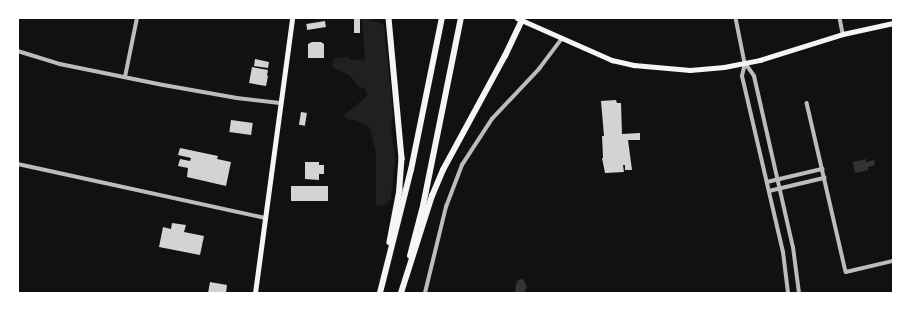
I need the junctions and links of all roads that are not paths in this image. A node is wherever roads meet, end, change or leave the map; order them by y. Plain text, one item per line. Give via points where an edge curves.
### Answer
1 (137, 18) edge
2 (292, 18) edge
3 (389, 18) edge
4 (442, 18) edge
5 (461, 18) edge
6 (736, 18) edge
7 (840, 18) edge
8 (521, 19) edge
9 (893, 23) edge
10 (843, 34) junction
11 (562, 39) junction
12 (18, 51) edge
13 (745, 63) junction
14 (125, 77) junction
15 (280, 103) junction
16 (807, 103) dead end
17 (18, 164) edge
18 (822, 169) junction
19 (824, 178) junction
20 (778, 180) junction
21 (767, 182) junction
22 (780, 188) junction
23 (769, 191) junction
24 (265, 218) junction
25 (893, 261) edge
26 (384, 278) junction
27 (254, 293) edge
28 (380, 293) edge
29 (400, 293) edge
30 (425, 293) edge
31 (788, 293) edge
32 (799, 293) edge

1 - 14 street
2 - 15 main road
3 - 26 highway via 402,158 400,190
4 - 26 highway via 411,170
5 - 29 highway via 422,206
6 - 13 street
7 - 10 street
8 - 11 main road
8 - 29 highway via 443,170
9 - 10 main road
10 - 13 main road
11 - 13 main road via 612,60 634,65 704,70
11 - 30 street via 539,69 492,120 462,165 446,207
12 - 14 street via 60,64
13 - 20 street via 754,76
13 - 21 street via 742,76
14 - 15 street via 237,98
15 - 24 main road
16 - 18 street
17 - 24 street
18 - 19 street
18 - 20 street
19 - 22 street
19 - 25 street via 846,272
20 - 21 street
20 - 22 street
21 - 23 street
22 - 23 street
22 - 32 street via 793,247
23 - 31 street via 783,252
24 - 27 main road
26 - 28 highway

